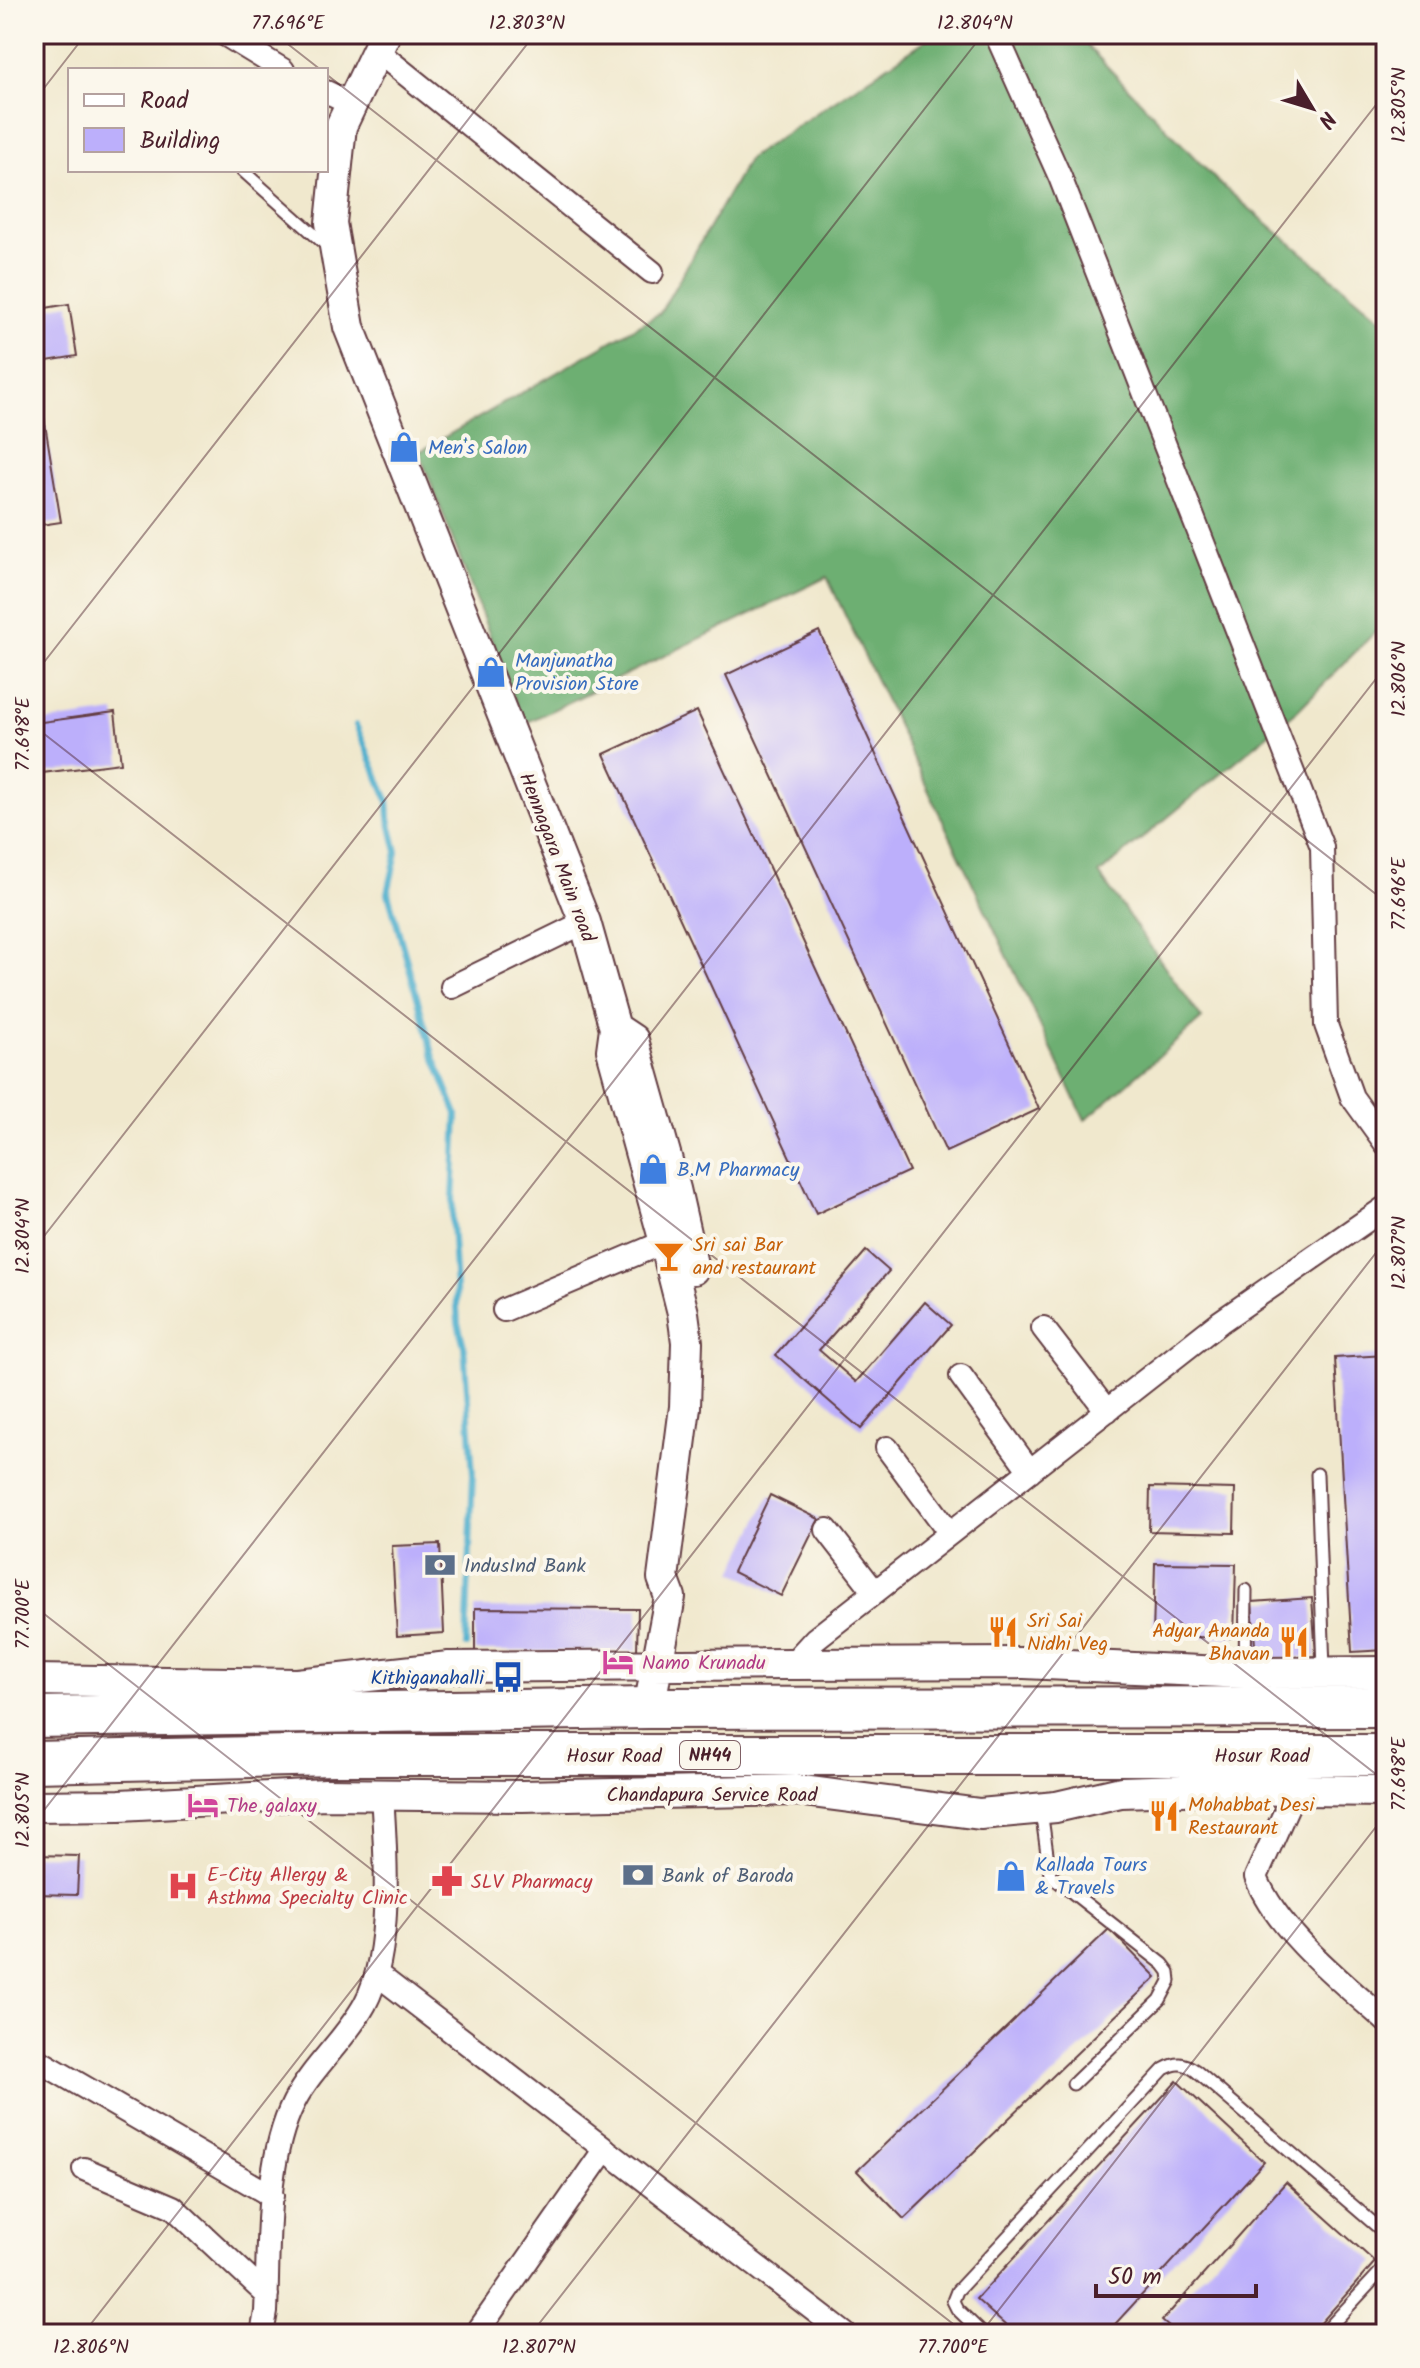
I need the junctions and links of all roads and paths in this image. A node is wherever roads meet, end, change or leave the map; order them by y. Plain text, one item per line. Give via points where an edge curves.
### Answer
1 (224, 34) edge
2 (996, 34) edge
3 (381, 42) edge
4 (280, 68) edge
5 (328, 93) edge
6 (353, 105) junction
7 (244, 172) edge
8 (336, 254) junction
9 (652, 272) dead end
10 (585, 922) junction
11 (452, 987) dead end
12 (1386, 1144) edge
13 (1386, 1207) edge
14 (675, 1238) junction
15 (504, 1310) dead end
16 (1043, 1328) dead end
17 (961, 1376) dead end
18 (1107, 1411) junction
19 (887, 1448) dead end
20 (1030, 1471) junction
21 (1317, 1474) dead end
22 (827, 1530) dead end
23 (950, 1533) junction
24 (1246, 1590) dead end
25 (875, 1592) junction
26 (792, 1664) junction
27 (655, 1666) junction
28 (1324, 1671) junction
29 (1386, 1672) edge
30 (1245, 1673) junction
31 (34, 1680) edge
32 (1386, 1707) edge
33 (649, 1708) junction
34 (34, 1717) edge
35 (1386, 1755) edge
36 (34, 1762) edge
37 (1297, 1772) junction
38 (1386, 1791) edge
39 (382, 1795) junction
40 (34, 1806) edge
41 (1041, 1809) junction
42 (377, 1974) junction
43 (1386, 2021) edge
44 (34, 2058) edge
45 (1073, 2084) dead end
46 (605, 2149) junction
47 (84, 2169) dead end
48 (272, 2196) junction
49 (1386, 2234) edge
50 (1386, 2266) edge
51 (267, 2295) junction
52 (262, 2334) edge
53 (476, 2334) edge
54 (845, 2334) edge
55 (983, 2334) edge
56 (1323, 2334) edge

1 - 4 street
2 - 12 street via 1060,177 1322,847 1326,1025 1352,1097
3 - 6 street, Hennagara Main road
3 - 9 street
5 - 6 street
6 - 8 street, Hennagara Main road via 341,126 331,223
7 - 8 lane
8 - 10 street, Hennagara Main road via 349,327
10 - 11 street
10 - 14 street, Hennagara Main road via 615,1028 612,1050
13 - 18 street via 1220,1322
14 - 15 street
14 - 27 street, Hennagara Main road via 688,1361 663,1578 670,1597
16 - 18 street
17 - 20 street
18 - 20 street
19 - 23 street
20 - 23 street
21 - 28 lane
22 - 25 street
23 - 25 street
24 - 30 lane
25 - 26 street
26 - 27 street
26 - 30 street via 1024,1663
27 - 31 street via 449,1667 297,1684
27 - 33 street, Hennagara Main road
28 - 29 street
28 - 30 street
32 - 33 highway
33 - 34 highway
35 - 37 highway, Hosur Road / NH44
36 - 37 highway, Hosur Road / NH44 via 336,1755
37 - 38 street, Chandapura Service Road
37 - 41 street, Chandapura Service Road via 1121,1792
37 - 43 street via 1256,1877 1282,1921
39 - 40 street, Chandapura Service Road
39 - 41 street, Chandapura Service Road via 796,1790 980,1814
39 - 42 street via 386,1856
41 - 45 lane via 1050,1875 1169,1972 1160,2000
42 - 46 street
42 - 48 street via 365,2005 294,2102
44 - 48 street
46 - 53 street
46 - 54 street
47 - 51 street via 173,2207
48 - 51 street
49 - 55 lane via 1196,2071 1185,2063 1173,2064 957,2291 957,2309
50 - 56 lane
51 - 52 street

